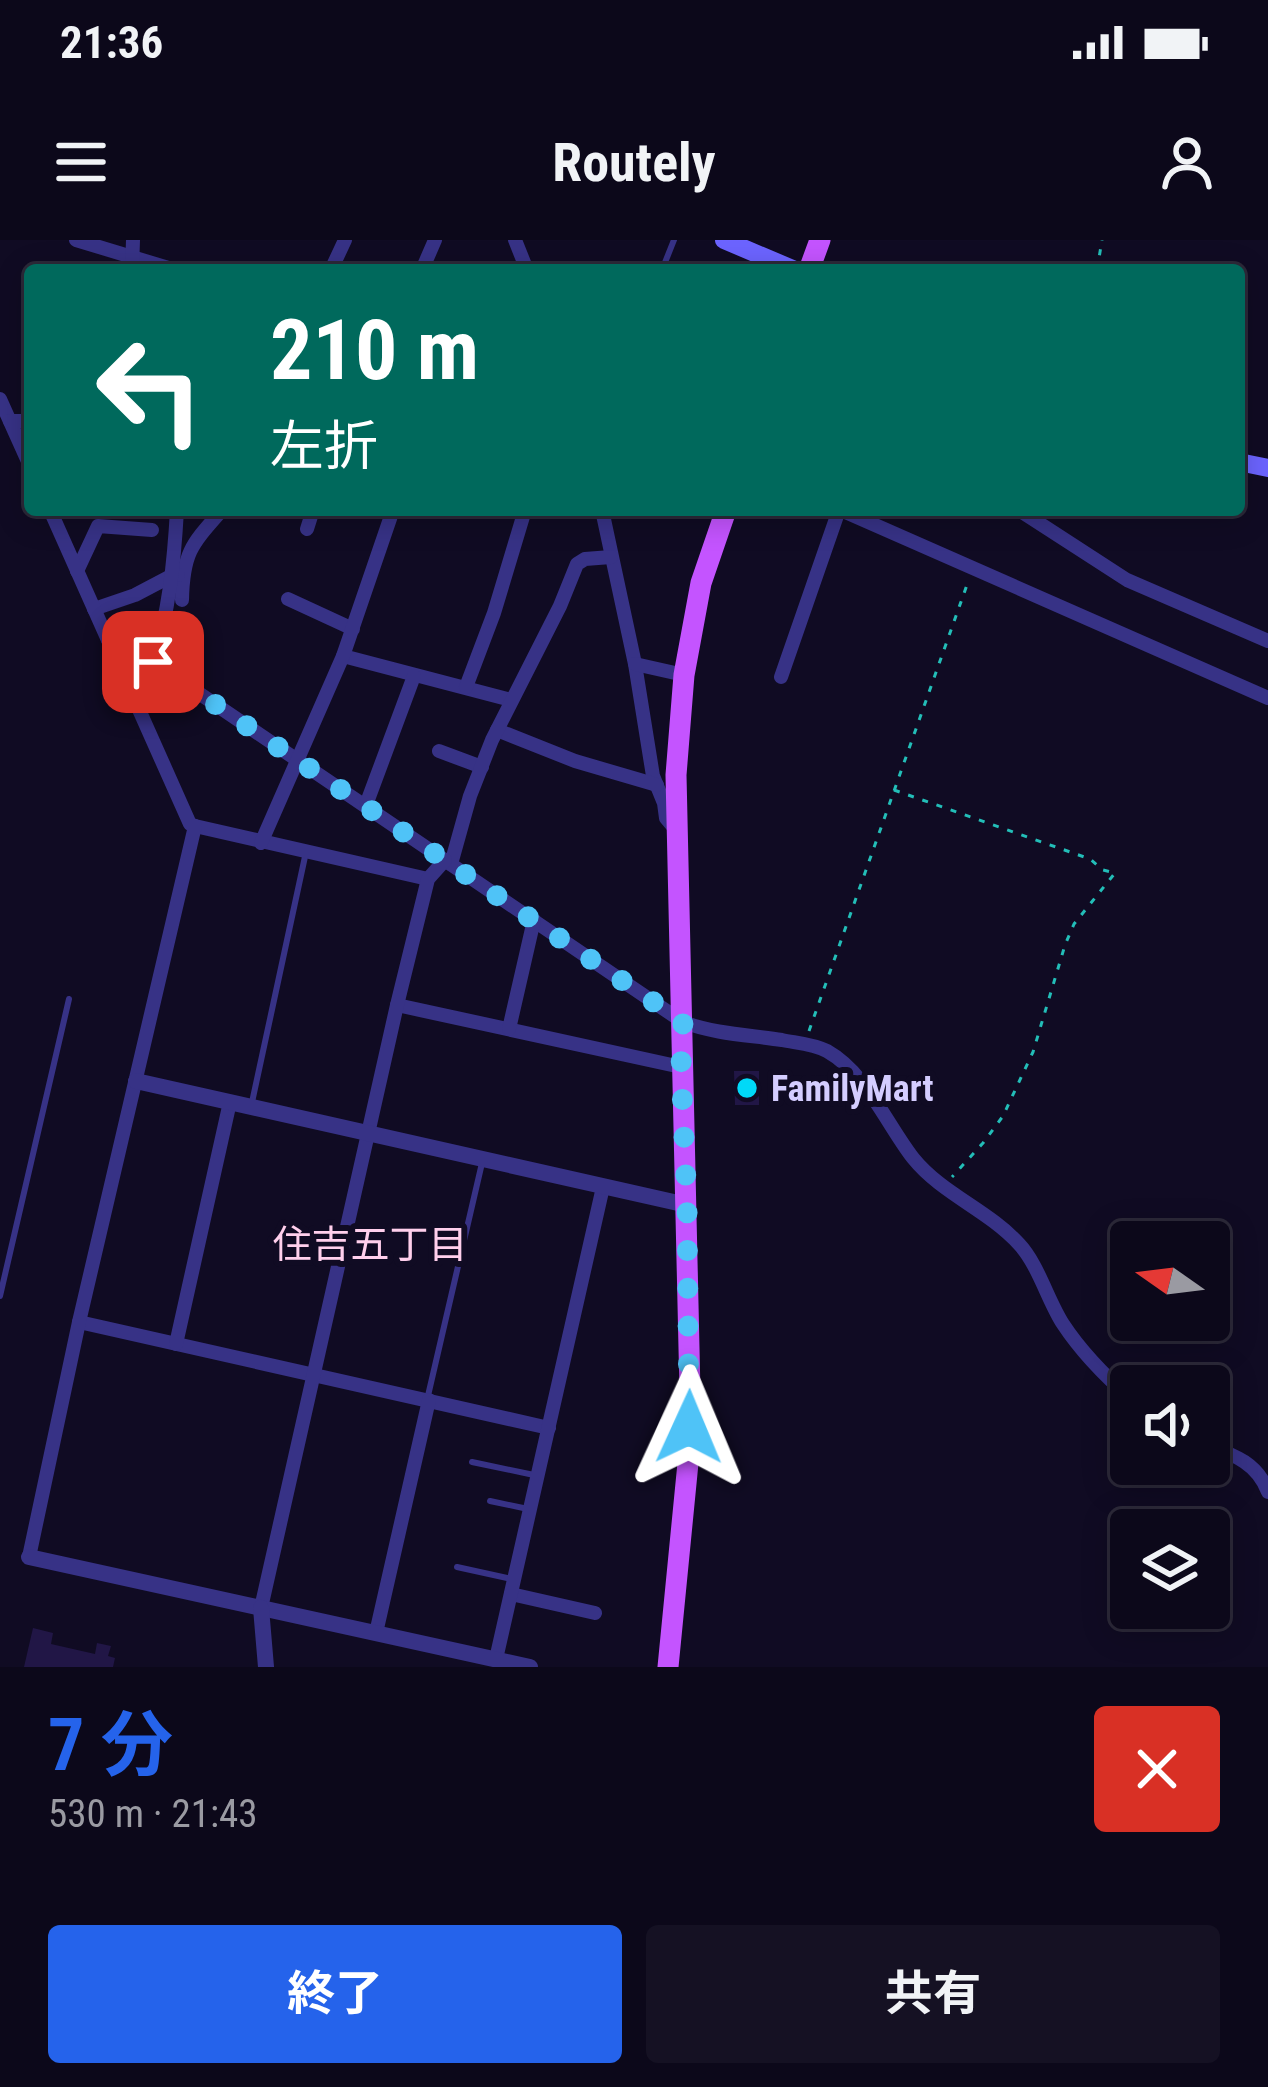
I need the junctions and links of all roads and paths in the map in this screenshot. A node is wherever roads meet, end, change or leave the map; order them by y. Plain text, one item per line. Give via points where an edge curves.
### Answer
1 (76, 240) edge
2 (724, 240) edge
3 (133, 255) edge
4 (780, 264) edge
5 (0, 399) edge
6 (10, 421) junction
7 (24, 421) edge
8 (24, 452) edge
9 (53, 516) edge
10 (177, 516) edge
11 (217, 516) edge
12 (311, 516) edge
13 (388, 516) edge
14 (523, 516) edge
15 (603, 516) edge
16 (724, 516) edge
17 (838, 516) edge
18 (854, 516) edge
19 (1028, 516) edge
20 (307, 529) dead end
21 (152, 530) dead end
22 (611, 556) junction
23 (973, 568) junction
24 (77, 571) junction
25 (178, 575) junction
26 (288, 599) dead end
27 (182, 600) dead end
28 (94, 609) junction
29 (353, 629) junction
30 (108, 640) junction
31 (1268, 641) edge
32 (343, 656) junction
33 (153, 662) junction
34 (635, 664) junction
35 (684, 675) junction
36 (414, 676) junction
37 (781, 677) dead end
38 (466, 687) junction
39 (1268, 698) edge
40 (511, 700) junction
41 (497, 730) junction
42 (439, 751) dead end
43 (298, 759) junction
44 (482, 767) junction
45 (657, 785) junction
46 (894, 790) junction
47 (366, 805) junction
48 (195, 826) junction
49 (677, 830) junction
50 (261, 843) junction
51 (306, 852) junction
52 (448, 862) junction
53 (428, 879) junction
54 (534, 920) junction
55 (69, 999) dead end
56 (397, 1005) junction
57 (683, 1022) junction
58 (509, 1029) junction
59 (805, 1044) junction
60 (681, 1067) junction
61 (136, 1081) junction
62 (230, 1102) junction
63 (251, 1107) junction
64 (369, 1133) junction
65 (483, 1159) junction
66 (603, 1187) junction
67 (943, 1187) junction
68 (687, 1205) junction
69 (0, 1296) edge
70 (79, 1322) junction
71 (176, 1344) junction
72 (314, 1375) junction
73 (1110, 1378) edge
74 (428, 1400) junction
75 (549, 1428) junction
76 (1230, 1453) edge
77 (472, 1462) dead end
78 (538, 1476) junction
79 (1268, 1492) edge
80 (490, 1501) dead end
81 (530, 1509) junction
82 (29, 1557) joint
83 (458, 1567) dead end
84 (513, 1587) junction
85 (261, 1608) junction
86 (595, 1612) dead end
87 (376, 1633) junction
88 (495, 1663) edge
89 (266, 1667) edge
90 (530, 1667) edge
91 (668, 1667) edge

1 - 3 street
2 - 4 main road
5 - 6 street
6 - 7 street
6 - 8 street
9 - 24 street
10 - 25 street
11 - 25 street via 190,545
12 - 20 street
13 - 29 street
14 - 38 street
15 - 22 street
16 - 35 main road
17 - 37 street
18 - 23 street
19 - 31 street via 1127,580
21 - 24 street via 98,526
22 - 34 street
22 - 40 street via 577,564
23 - 39 street
23 - 46 path
24 - 28 street
25 - 27 street
25 - 28 street
25 - 33 street
26 - 29 street
28 - 30 street
29 - 32 street
30 - 33 street
30 - 48 street
32 - 36 street
32 - 43 street
33 - 43 street
34 - 35 street
34 - 45 street
35 - 49 main road
36 - 38 street
36 - 47 street
38 - 40 street
40 - 41 street
41 - 44 street
41 - 45 street
42 - 44 street
43 - 47 street
43 - 50 street
44 - 52 street
45 - 49 street
46 - 59 path
46 - 67 path via 1115,873 1064,945 1033,1052 1003,1116
47 - 52 street
48 - 50 street
48 - 61 street
49 - 57 main road
50 - 51 street
51 - 53 street
51 - 63 lane
52 - 53 street
52 - 54 street
53 - 56 street
54 - 57 street
54 - 58 street
55 - 69 lane
56 - 58 street
56 - 64 street
57 - 59 street
57 - 60 main road
58 - 60 street
59 - 67 street via 849,1068
60 - 68 main road
61 - 62 street
61 - 70 street
62 - 63 street
62 - 71 street
63 - 64 street
64 - 65 street
64 - 72 street
65 - 66 street
65 - 74 lane
66 - 68 street
66 - 75 street
67 - 73 street via 1024,1249 1062,1323
68 - 91 main road via 688,1463
70 - 71 street
70 - 82 street
71 - 72 street
72 - 74 street
72 - 85 street
74 - 75 street
74 - 87 street
75 - 78 street
76 - 79 street via 1264,1479
77 - 78 lane
78 - 81 street
80 - 81 lane
81 - 84 street
82 - 85 street
83 - 84 lane
84 - 86 street
84 - 88 street
85 - 87 street
85 - 89 street
87 - 88 street
88 - 90 street

